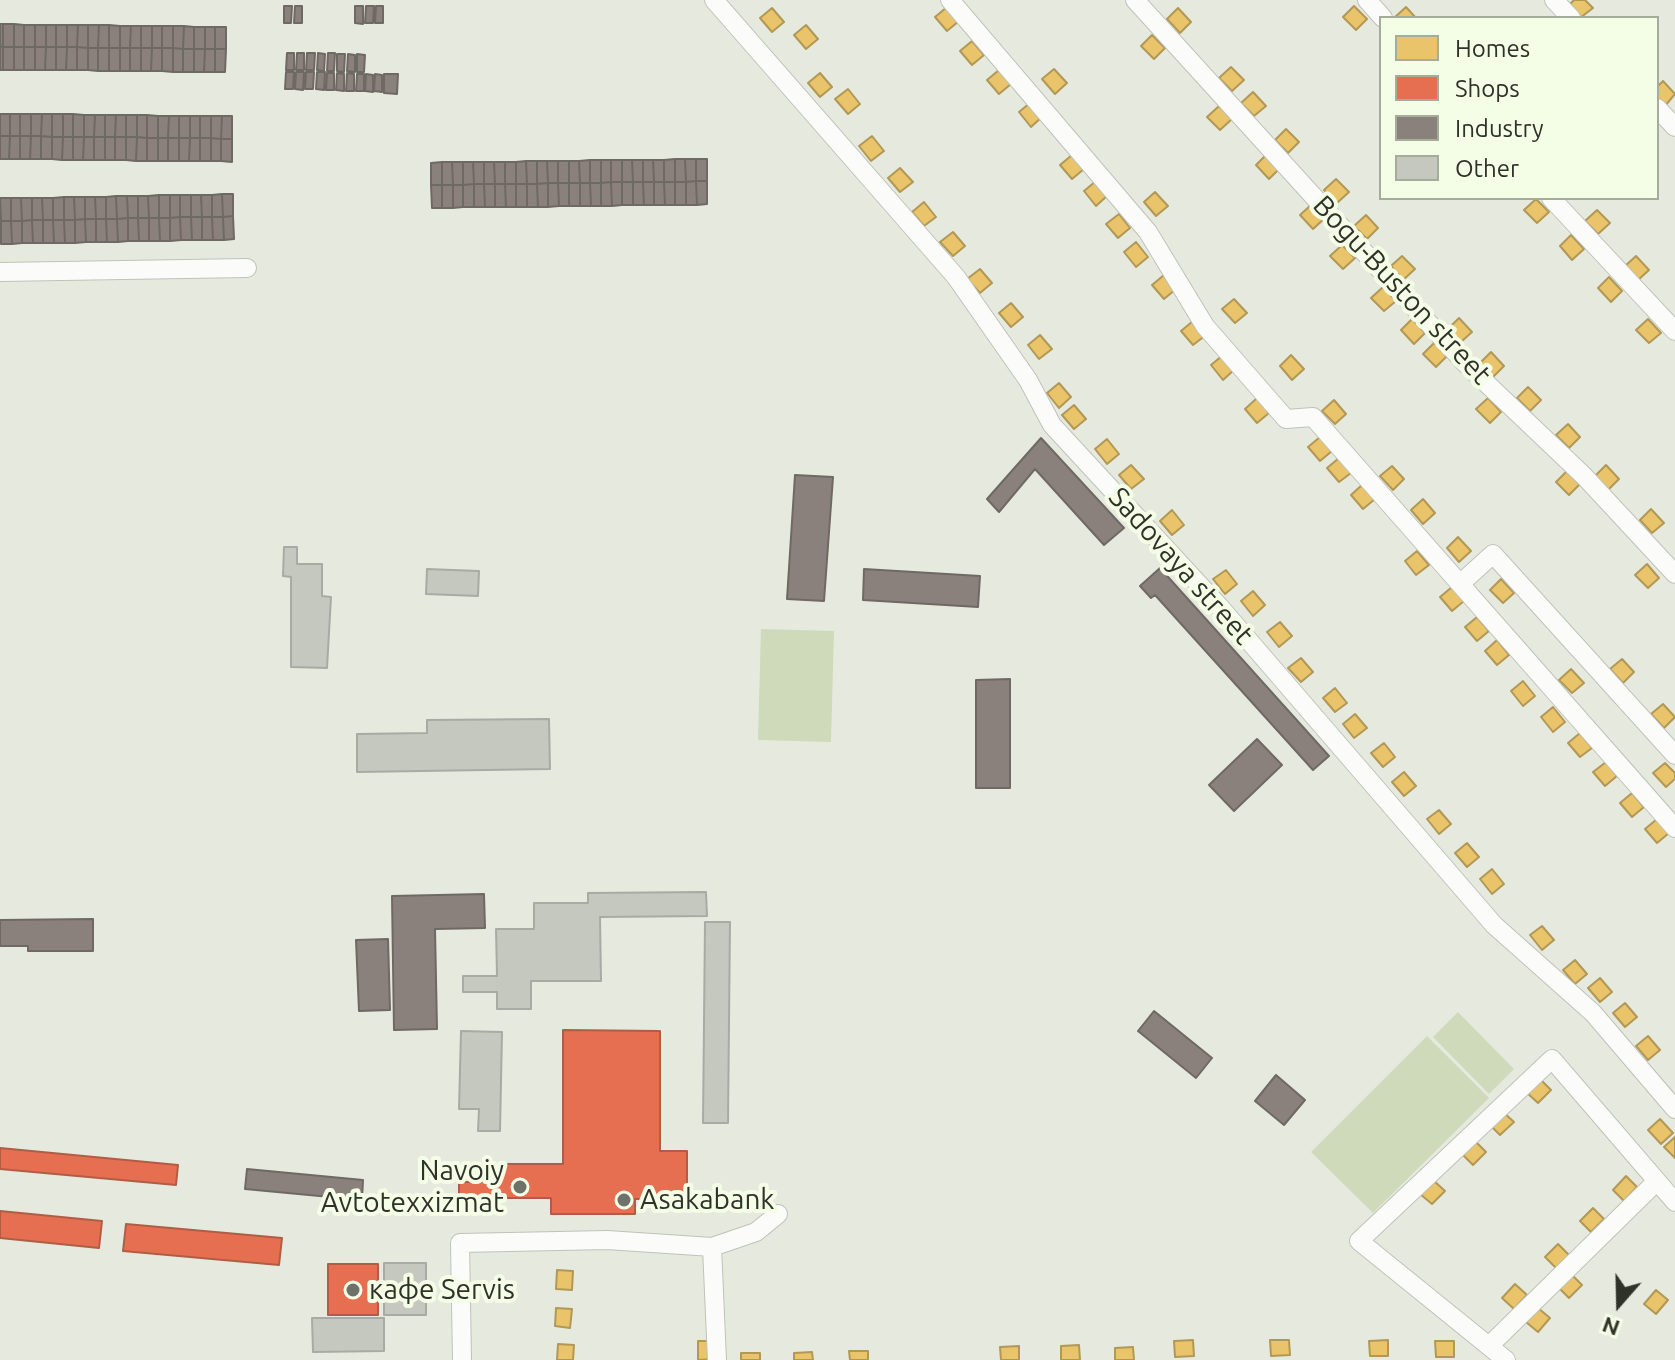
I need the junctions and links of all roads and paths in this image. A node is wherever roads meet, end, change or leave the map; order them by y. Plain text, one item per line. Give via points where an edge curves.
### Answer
1 (714, 0) edge
2 (950, 0) edge
3 (1135, 0) edge
4 (1367, 0) edge
5 (1554, 0) edge
6 (1381, 16) edge
7 (1569, 16) edge
8 (1659, 110) edge
9 (1675, 127) edge
10 (1553, 200) edge
11 (247, 268) dead end
12 (0, 272) edge
13 (1675, 331) edge
14 (1675, 574) edge
15 (1460, 584) junction
16 (1675, 755) edge
17 (1675, 828) edge
18 (1675, 1109) edge
19 (1656, 1182) junction
20 (1675, 1202) edge
21 (778, 1214) dead end
22 (712, 1247) junction
23 (1493, 1353) edge
24 (462, 1360) edge
25 (717, 1360) edge
26 (1506, 1360) edge

1 - 18 street, Sadovaya street via 956,277 1028,380 1052,425 1219,606 1494,925 1593,1013
2 - 15 street via 1148,232 1205,326 1286,419 1313,417
3 - 14 street, Bogu-Buston street via 1464,362 1584,476
4 - 6 street
5 - 7 street
8 - 9 street
10 - 13 street
11 - 12 street
15 - 16 street via 1493,554
15 - 17 street
19 - 20 street
19 - 23 street
19 - 23 street via 1552,1059 1359,1241
21 - 22 street via 756,1232
22 - 24 street via 607,1240 460,1243
22 - 25 street
23 - 26 street

